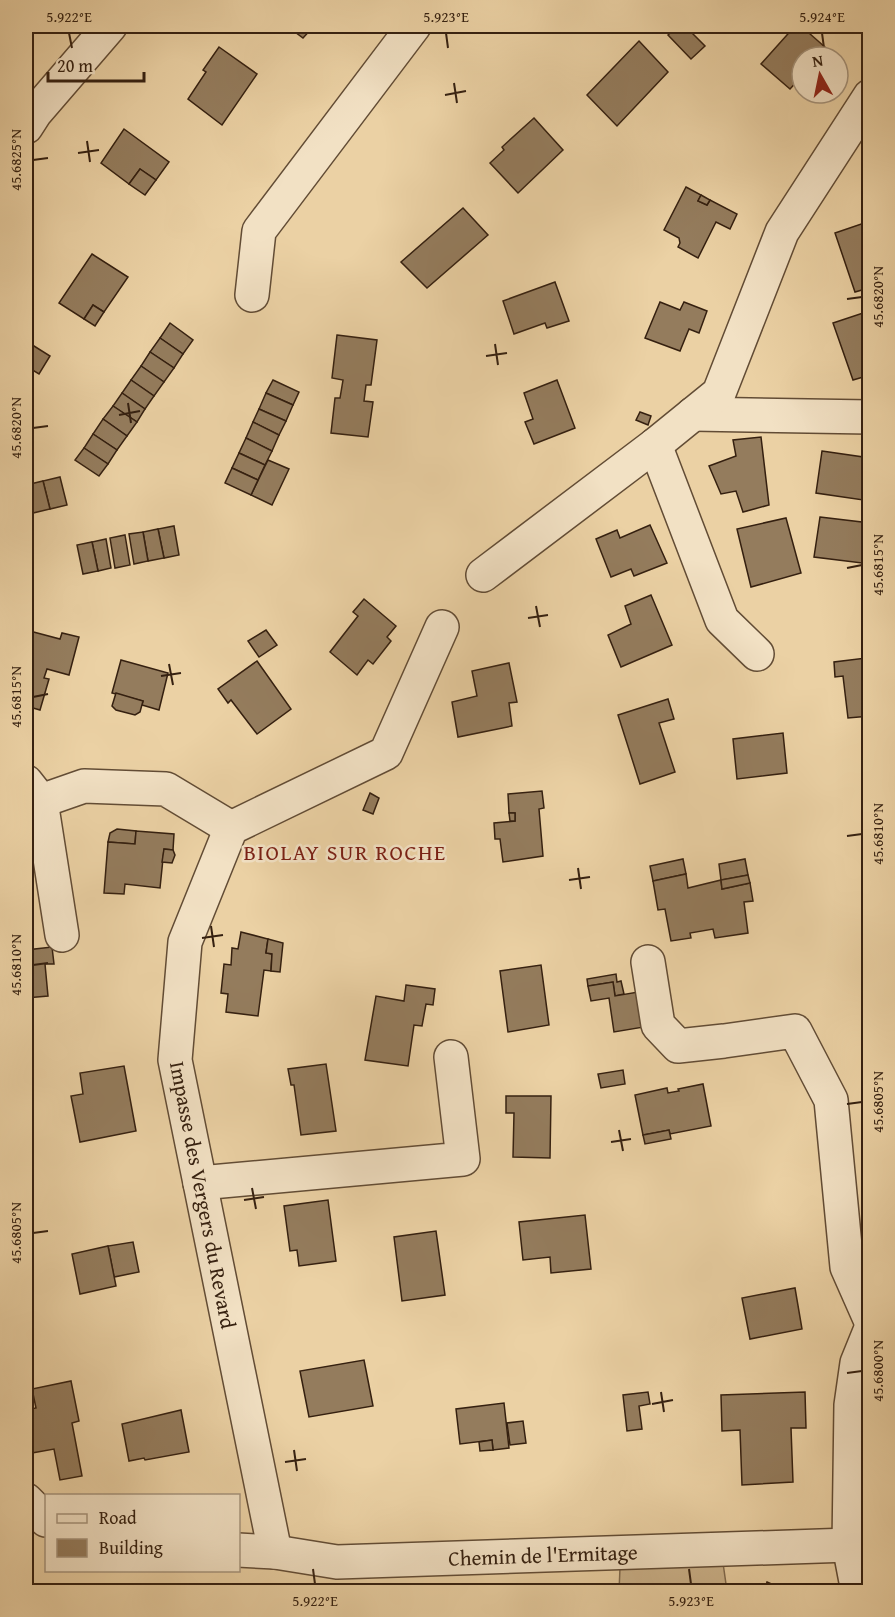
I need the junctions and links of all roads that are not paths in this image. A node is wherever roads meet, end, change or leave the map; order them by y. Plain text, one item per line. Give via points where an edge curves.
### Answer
1 (110, 26) edge
2 (414, 26) edge
3 (870, 96) edge
4 (26, 127) edge
5 (252, 295) dead end
6 (693, 414) junction
7 (870, 417) edge
8 (655, 445) junction
9 (483, 575) dead end
10 (442, 627) dead end
11 (758, 654) dead end
12 (33, 791) edge
13 (231, 828) junction
14 (62, 935) dead end
15 (648, 962) dead end
16 (451, 1057) dead end
17 (200, 1183) junction
18 (870, 1319) edge
19 (870, 1331) edge
20 (26, 1500) edge
21 (45, 1519) edge
22 (849, 1545) junction
23 (240, 1550) edge
24 (275, 1552) junction
25 (858, 1592) edge

1 - 4 street
2 - 5 street via 259,231
3 - 6 street via 782,232 719,393
6 - 7 street
6 - 8 street
8 - 9 street
8 - 11 street via 722,620
10 - 13 street via 386,753
12 - 13 street via 84,786 166,789
12 - 14 street
13 - 17 street, Impasse des Vergers du Revard via 185,942 175,1060
15 - 18 street via 658,1025 678,1046 795,1031 831,1100 847,1267
16 - 17 street via 463,1159
17 - 24 street, Impasse des Vergers du Revard
19 - 22 street via 857,1363 852,1405
20 - 21 street
22 - 24 street, Chemin de l'Ermitage via 337,1562
22 - 25 street
23 - 24 street, Chemin de l'Ermitage

